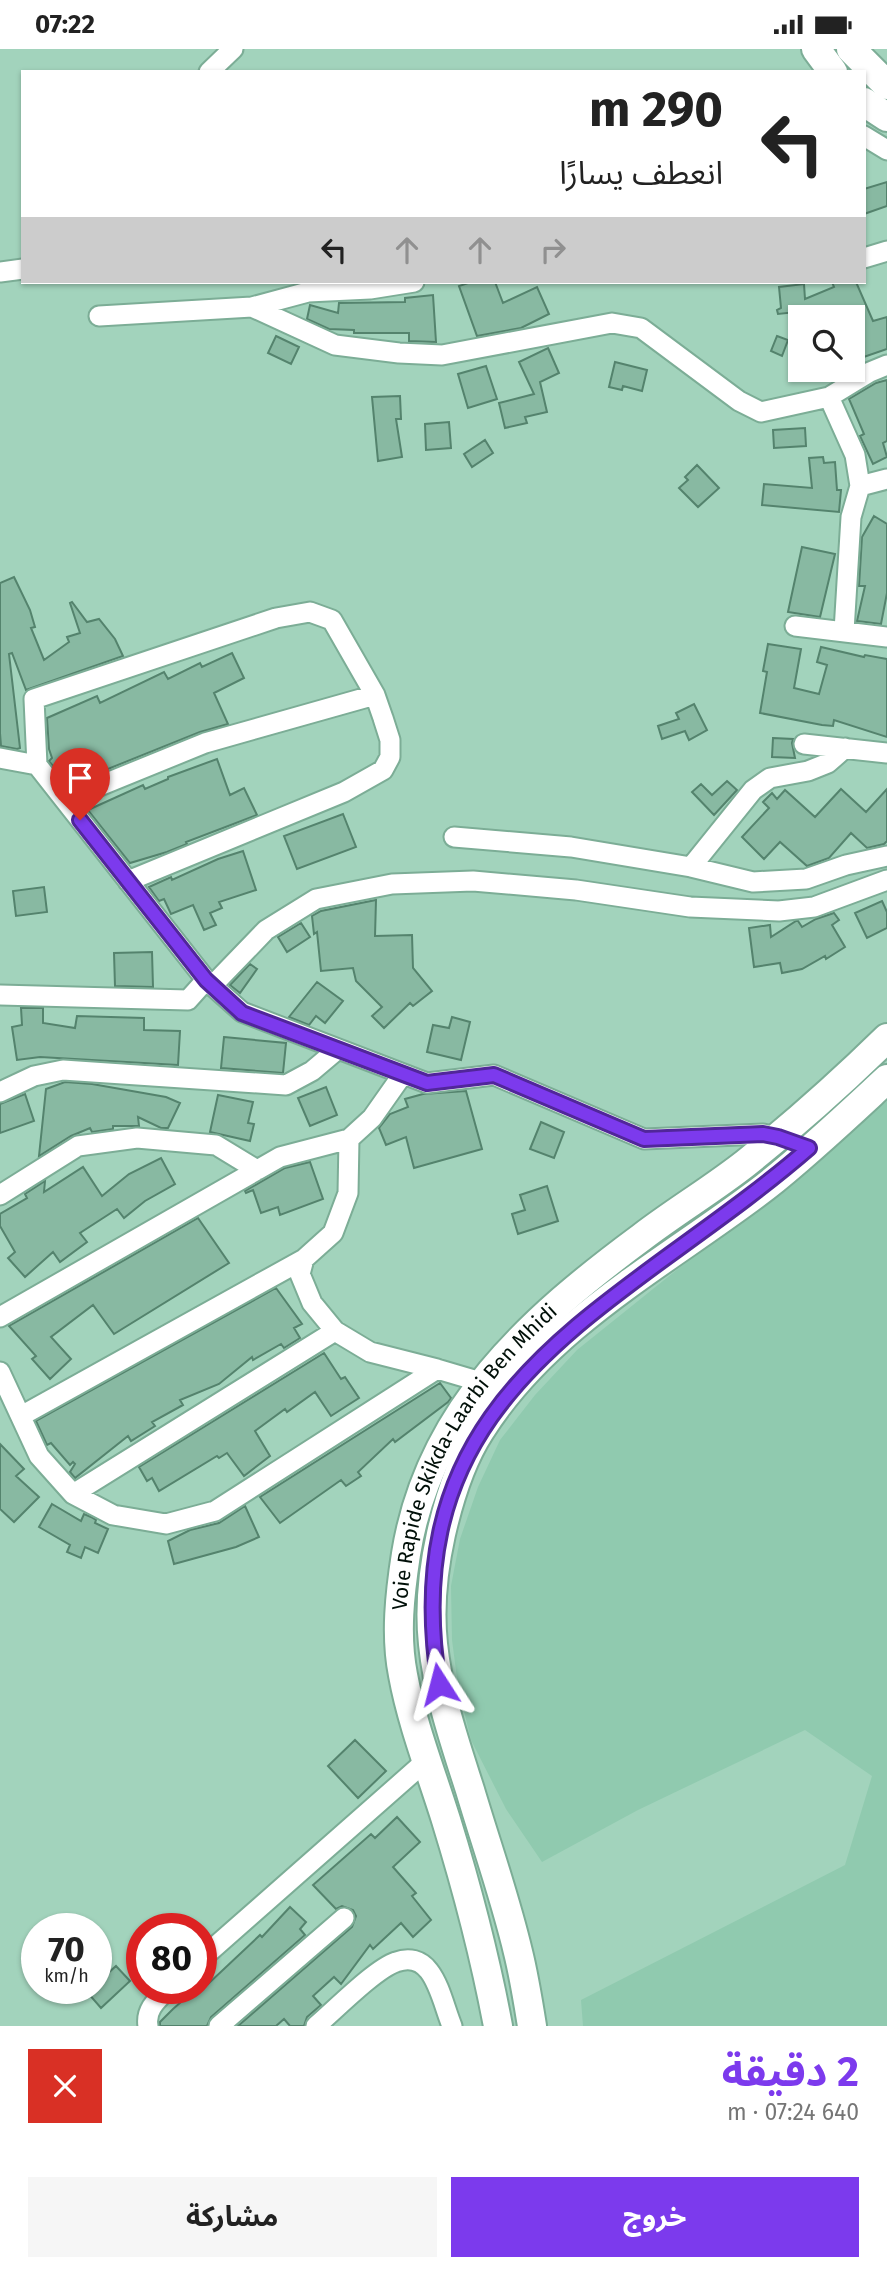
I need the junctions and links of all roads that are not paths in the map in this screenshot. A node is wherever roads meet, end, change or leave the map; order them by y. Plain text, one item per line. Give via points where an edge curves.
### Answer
1 (233, 49) edge
2 (816, 49) edge
3 (851, 49) edge
4 (211, 70) edge
5 (832, 70) edge
6 (887, 85) edge
7 (866, 103) edge
8 (887, 117) edge
9 (866, 137) edge
10 (887, 150) edge
11 (887, 251) edge
12 (866, 257) edge
13 (21, 269) edge
14 (0, 272) edge
15 (401, 284) edge
16 (252, 307) junction
17 (99, 316) dead end
18 (887, 365) edge
19 (829, 397) junction
20 (887, 479) edge
21 (860, 486) junction
22 (795, 626) dead end
23 (844, 631) junction
24 (887, 637) edge
25 (375, 695) junction
26 (804, 744) dead end
27 (845, 748) junction
28 (887, 753) edge
29 (0, 758) edge
30 (37, 765) junction
31 (65, 800) junction
32 (454, 837) dead end
33 (887, 856) edge
34 (691, 867) junction
35 (128, 880) junction
36 (887, 880) edge
37 (209, 983) junction
38 (0, 995) edge
39 (887, 1038) edge
40 (338, 1049) junction
41 (404, 1074) junction
42 (887, 1079) edge
43 (0, 1092) edge
44 (778, 1137) junction
45 (349, 1139) junction
46 (809, 1148) junction
47 (257, 1170) junction
48 (0, 1195) edge
49 (304, 1259) junction
50 (0, 1317) edge
51 (335, 1331) junction
52 (436, 1369) junction
53 (0, 1372) edge
54 (481, 1382) junction
55 (21, 1416) junction
56 (74, 1494) junction
57 (427, 1760) junction
58 (344, 1918) dead end
59 (217, 1945) edge
60 (154, 2004) edge
61 (148, 2026) edge
62 (219, 2026) edge
63 (316, 2026) edge
64 (452, 2026) edge
65 (498, 2026) edge
66 (532, 2026) edge

1 - 4 street
2 - 5 highway
3 - 6 highway
7 - 8 highway
9 - 10 street
11 - 12 street
13 - 14 street
15 - 16 street via 308,292
16 - 17 street
16 - 19 street via 335,345 442,355 612,323 641,328 748,408 761,412
18 - 19 street
19 - 21 street via 855,455
20 - 21 street
21 - 23 street via 851,517
22 - 23 street
23 - 24 street
25 - 30 street via 332,620 310,613 276,618 34,699
25 - 31 street via 205,743
25 - 35 street via 390,740 390,757 383,770 344,793
26 - 27 street
27 - 28 street
27 - 34 street via 828,763 770,778 753,790
29 - 30 street
30 - 31 street
31 - 35 street
32 - 34 street via 571,847
33 - 34 street via 806,879 779,881 753,882
35 - 37 street
36 - 37 street via 814,907 779,911 690,907 473,881 393,884 316,899 266,930
37 - 38 street via 188,1000
37 - 40 street via 242,1013
39 - 44 highway, Voie Rapide Skikda-Laarbi Ben Mhidi
40 - 41 street
40 - 43 street via 312,1072 286,1085 63,1070 34,1076
41 - 44 street via 427,1083 494,1075 644,1139
41 - 45 street via 372,1118
42 - 46 highway, Voie Rapide Skikda-Laarbi Ben Mhidi
44 - 46 street
44 - 54 highway, Voie Rapide Skikda-Laarbi Ben Mhidi via 548,1311
45 - 47 street via 280,1157
45 - 49 street via 348,1193 333,1233
46 - 66 highway, Voie Rapide Skikda-Laarbi Ben Mhidi via 766,1186 582,1321 534,1364 478,1433 455,1483 434,1569 433,1645 453,1735 518,1951
47 - 48 street via 216,1145 137,1138 78,1146
47 - 50 street
49 - 51 street via 300,1274 312,1303
49 - 55 street
51 - 52 street via 370,1352
51 - 56 street
52 - 54 street
52 - 56 street via 215,1511 166,1524 113,1515
53 - 55 street
54 - 57 highway, Voie Rapide Skikda-Laarbi Ben Mhidi via 426,1481 415,1511 401,1583 402,1673
55 - 56 street via 39,1456
57 - 59 street
57 - 65 highway, Voie Rapide Skikda-Laarbi Ben Mhidi via 467,1893
58 - 62 street
60 - 61 street
63 - 64 street via 380,1971 408,1959 430,1972

